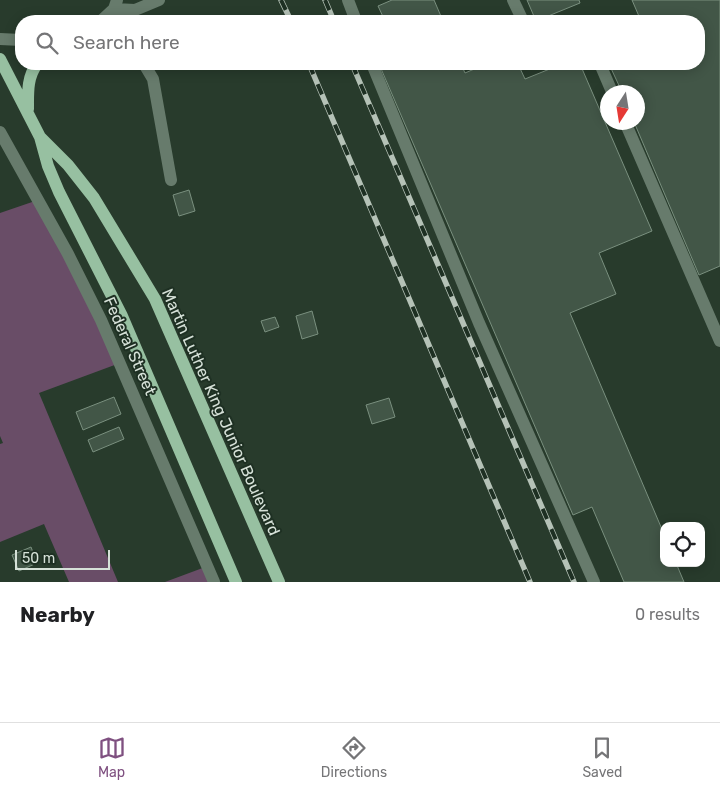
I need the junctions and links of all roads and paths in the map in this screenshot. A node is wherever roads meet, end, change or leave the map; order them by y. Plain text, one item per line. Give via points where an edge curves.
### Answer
1 (159, 0) edge
2 (348, 0) edge
3 (513, 0) edge
4 (116, 4) edge
5 (106, 15) edge
6 (354, 15) edge
7 (520, 15) edge
8 (0, 39) edge
9 (15, 40) edge
10 (0, 59) edge
11 (33, 70) edge
12 (148, 70) edge
13 (374, 70) edge
14 (603, 70) edge
15 (609, 85) edge
16 (28, 111) junction
17 (629, 130) edge
18 (0, 132) edge
19 (40, 137) junction
20 (171, 180) dead end
21 (720, 340) edge
22 (214, 582) edge
23 (236, 582) edge
24 (278, 582) edge
25 (594, 582) edge

1 - 4 street via 135,10
2 - 6 street
3 - 7 street
4 - 5 street
8 - 9 street
10 - 16 main road, Martin Luther King Junior Boulevard
11 - 16 main road
12 - 20 street via 153,79
13 - 25 street via 479,323
14 - 15 street
16 - 19 main road, Martin Luther King Junior Boulevard
17 - 21 street
18 - 22 street, Federal Street via 101,320
19 - 23 main road, Martin Luther King Junior Boulevard via 59,192 122,316
19 - 24 main road, Martin Luther King Junior Boulevard via 94,198 155,299

